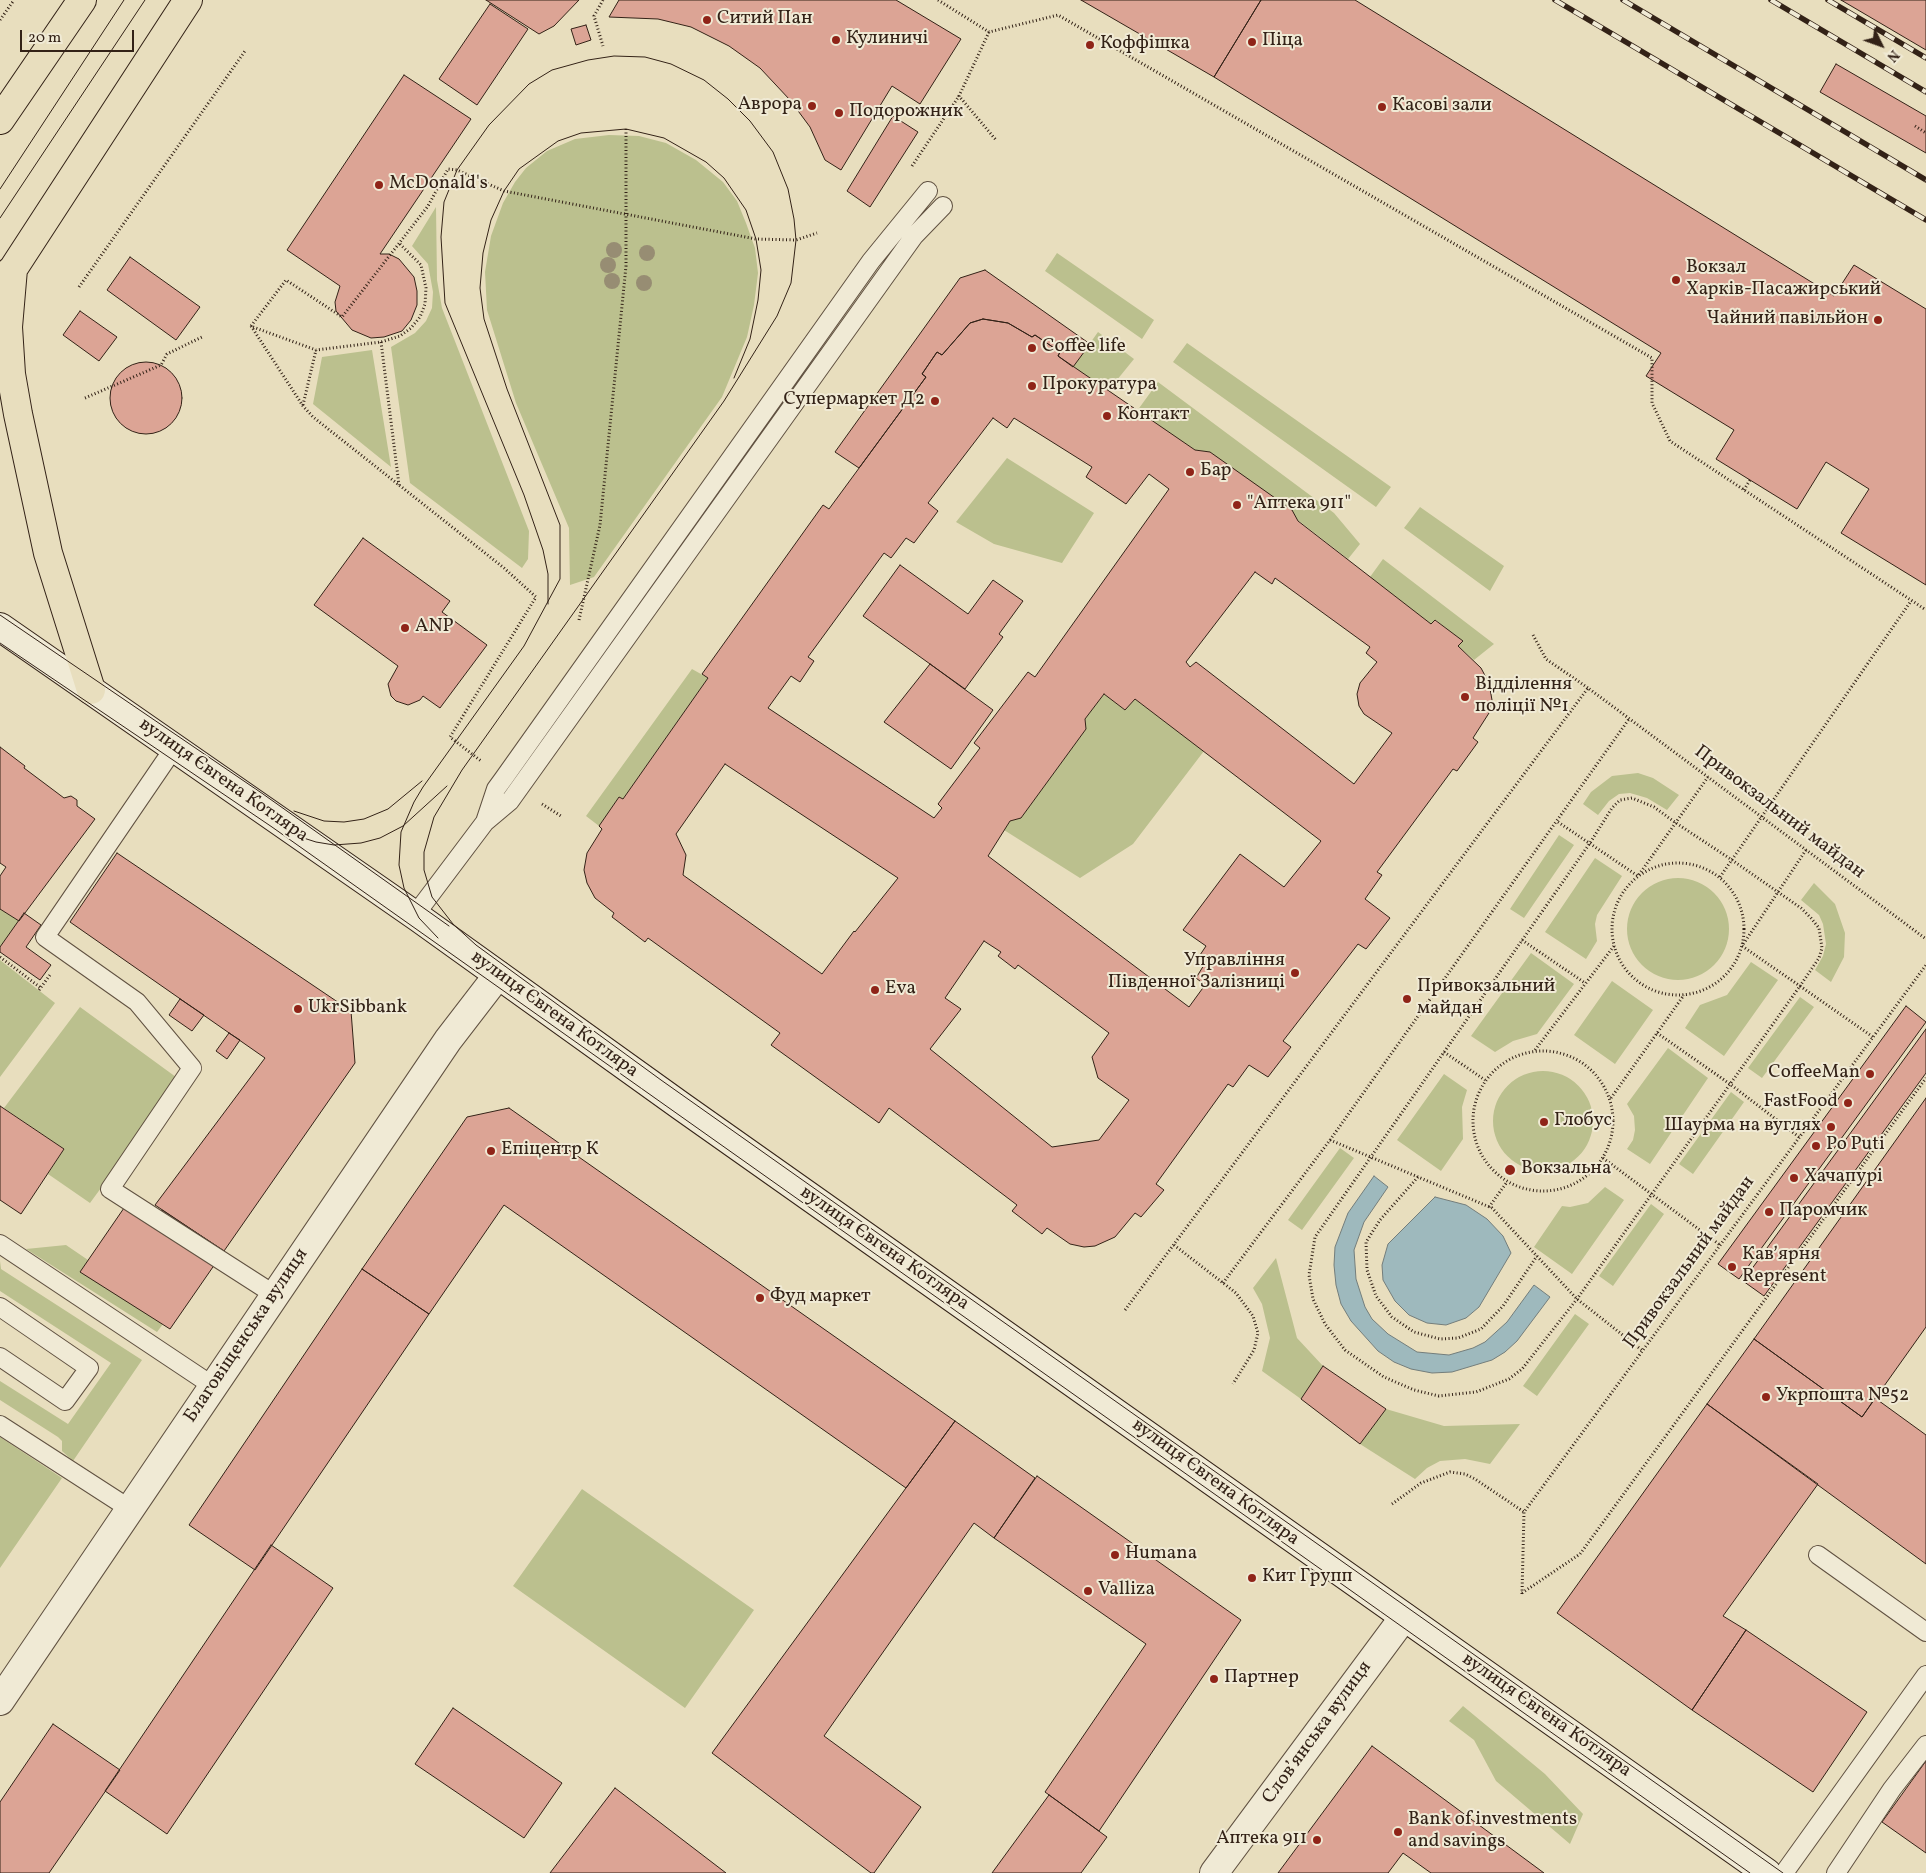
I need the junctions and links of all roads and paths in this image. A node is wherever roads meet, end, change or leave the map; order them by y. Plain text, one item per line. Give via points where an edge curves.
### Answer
1 (14, 0) edge
2 (82, 0) edge
3 (188, 0) edge
4 (603, 0) edge
5 (938, 0) edge
6 (0, 20) edge
7 (990, 32) junction
8 (603, 46) dead end
9 (245, 51) dead end
10 (0, 120) edge
11 (1914, 126) dead end
12 (626, 129) dead end
13 (1926, 133) edge
14 (996, 140) dead end
15 (928, 191) dead end
16 (943, 206) dead end
17 (626, 215) junction
18 (817, 233) dead end
19 (400, 244) junction
20 (7, 274) edge
21 (79, 287) dead end
22 (251, 326) junction
23 (202, 337) dead end
24 (381, 342) junction
25 (316, 350) junction
26 (85, 398) dead end
27 (303, 406) junction
28 (1750, 480) dead end
29 (399, 485) junction
30 (1744, 490) junction
31 (1911, 601) junction
32 (1926, 610) edge
33 (579, 621) dead end
34 (0, 628) edge
35 (1533, 635) dead end
36 (1588, 688) junction
37 (90, 690) junction
38 (1629, 719) junction
39 (174, 748) junction
40 (486, 753) dead end
41 (481, 761) junction
42 (487, 766) dead end
43 (1708, 778) junction
44 (1761, 816) junction
45 (485, 822) junction
46 (1558, 822) junction
47 (1676, 822) junction
48 (1590, 843) junction
49 (1806, 850) junction
50 (1732, 860) junction
51 (1638, 876) junction
52 (1720, 878) junction
53 (1778, 892) junction
54 (415, 915) junction
55 (1926, 939) edge
56 (1522, 940) junction
57 (1614, 946) junction
58 (1742, 946) junction
59 (0, 957) edge
60 (1926, 965) edge
61 (50, 974) dead end
62 (498, 975) junction
63 (1586, 983) junction
64 (1800, 986) junction
65 (1684, 994) junction
66 (1657, 1034) junction
67 (1873, 1037) junction
68 (1535, 1050) junction
69 (1444, 1052) junction
70 (1926, 1078) edge
71 (1485, 1080) junction
72 (1730, 1084) junction
73 (1610, 1098) junction
74 (1799, 1137) junction
75 (1330, 1140) junction
76 (1371, 1157) junction
77 (1603, 1158) junction
78 (1418, 1177) junction
79 (1507, 1182) junction
80 (1652, 1194) junction
81 (1489, 1207) junction
82 (0, 1244) edge
83 (1174, 1245) junction
84 (1720, 1245) junction
85 (1537, 1256) junction
86 (1223, 1283) junction
87 (275, 1295) junction
88 (1577, 1299) junction
89 (0, 1307) edge
90 (1125, 1310) dead end
91 (1643, 1351) junction
92 (0, 1358) edge
93 (1234, 1384) dead end
94 (213, 1386) junction
95 (0, 1425) edge
96 (1392, 1504) dead end
97 (130, 1509) junction
98 (1524, 1512) junction
99 (1818, 1555) dead end
100 (1404, 1617) junction
101 (1926, 1632) edge
102 (1926, 1675) edge
103 (0, 1700) edge
104 (1926, 1745) edge
105 (1214, 1873) edge
106 (1767, 1873) edge
107 (1784, 1873) edge
108 (1836, 1873) edge

1 - 6 path
2 - 10 main road
3 - 20 main road
4 - 8 path via 594,16
5 - 7 path
7 - 14 path via 959,96
7 - 30 path via 1058,15 1652,358 1652,402 1670,441
9 - 21 path
11 - 13 path
12 - 17 path
15 - 45 lane via 871,261 496,789
16 - 45 lane via 914,236 510,801
17 - 18 path via 756,239 796,240
17 - 19 path via 504,191 448,169 428,206
17 - 33 path via 626,266 600,524
19 - 22 path via 342,317 286,280
19 - 24 path via 421,265 425,304 411,328 400,336
20 - 37 main road via 15,398 48,553
22 - 25 path
22 - 27 path
23 - 26 path via 167,354 161,364
24 - 25 path
24 - 29 path
25 - 27 path
27 - 29 path
28 - 30 path
29 - 41 path via 536,597 450,737
30 - 31 path
31 - 32 path
31 - 44 path
34 - 37 main road, вулиця Євгена Котляра
35 - 36 path, Привокзальний майдан via 1546,659
36 - 38 path, Привокзальний майдан
36 - 83 path
37 - 39 main road, вулиця Євгена Котляра
38 - 43 path, Привокзальний майдан
38 - 46 path
39 - 54 main road, вулиця Євгена Котляра
39 - 87 lane via 45,937 137,1002 192,1068 110,1189
40 - 41 path
41 - 42 path
43 - 44 path, Привокзальний майдан
43 - 47 path
44 - 49 path, Привокзальний майдан
44 - 50 path
45 - 54 lane
46 - 48 path
46 - 75 path
47 - 48 path via 1654,807 1632,798 1620,800
47 - 50 path
47 - 51 path
48 - 51 path
48 - 56 path
49 - 53 path
49 - 55 path, Привокзальний майдан
50 - 52 path
50 - 53 path
51 - 52 path via 1657,866 1679,863 1701,867
51 - 57 path via 1624,891 1615,909
52 - 58 path via 1741,908
53 - 58 path
53 - 64 path via 1801,908 1819,928 1822,948 1819,958
54 - 62 main road, вулиця Євгена Котляра
56 - 63 path
56 - 69 path
57 - 63 path
57 - 65 path via 1634,978 1666,994
58 - 64 path
58 - 65 path via 1734,964 1721,979 1704,990
59 - 61 path via 40,989
60 - 67 path, Привокзальний майдан
62 - 87 main road, Благовіщенська вулиця via 448,1040
62 - 100 main road, вулиця Євгена Котляра
63 - 68 path
64 - 67 path
64 - 72 path
65 - 66 path
66 - 72 path
66 - 73 path
67 - 74 path, Привокзальний майдан
68 - 71 path via 1516,1055 1499,1065
68 - 73 path via 1573,1056 1589,1066 1602,1081
69 - 71 path
69 - 76 path
70 - 98 path via 1580,1554 1522,1594
71 - 79 path via 1475,1101 1472,1124 1477,1146 1485,1160
72 - 74 path
72 - 80 path
73 - 77 path via 1614,1129
74 - 84 path, Привокзальний майдан
75 - 76 path
75 - 86 path
76 - 78 path
76 - 88 path via 1314,1237 1310,1275 1313,1299 1325,1324 1344,1350 1384,1377 1414,1390 1439,1396 1476,1392 1509,1379 1522,1369
77 - 79 path via 1589,1175 1570,1186 1549,1191 1527,1190
77 - 80 path
78 - 81 path
78 - 85 path via 1380,1220 1366,1242 1367,1270 1376,1296 1392,1317 1414,1332 1440,1339 1458,1338 1481,1329 1503,1306
79 - 81 path
80 - 84 path
80 - 88 path
81 - 85 path
82 - 94 lane
83 - 86 path
83 - 90 path
84 - 91 path, Привокзальний майдан
85 - 88 path
86 - 93 path via 1236,1293 1253,1316 1258,1333 1254,1350
87 - 94 main road, Благовіщенська вулиця
88 - 91 path
89 - 92 lane via 89,1368 65,1402
91 - 98 path, Привокзальний майдан
94 - 97 main road, Благовіщенська вулиця
95 - 97 lane
96 - 98 path via 1421,1482 1450,1472 1475,1479
97 - 103 main road, Благовіщенська вулиця
99 - 101 lane
100 - 105 main road, Слов’янська вулиця
100 - 106 main road, вулиця Євгена Котляра
102 - 107 lane
104 - 108 lane via 1892,1789

